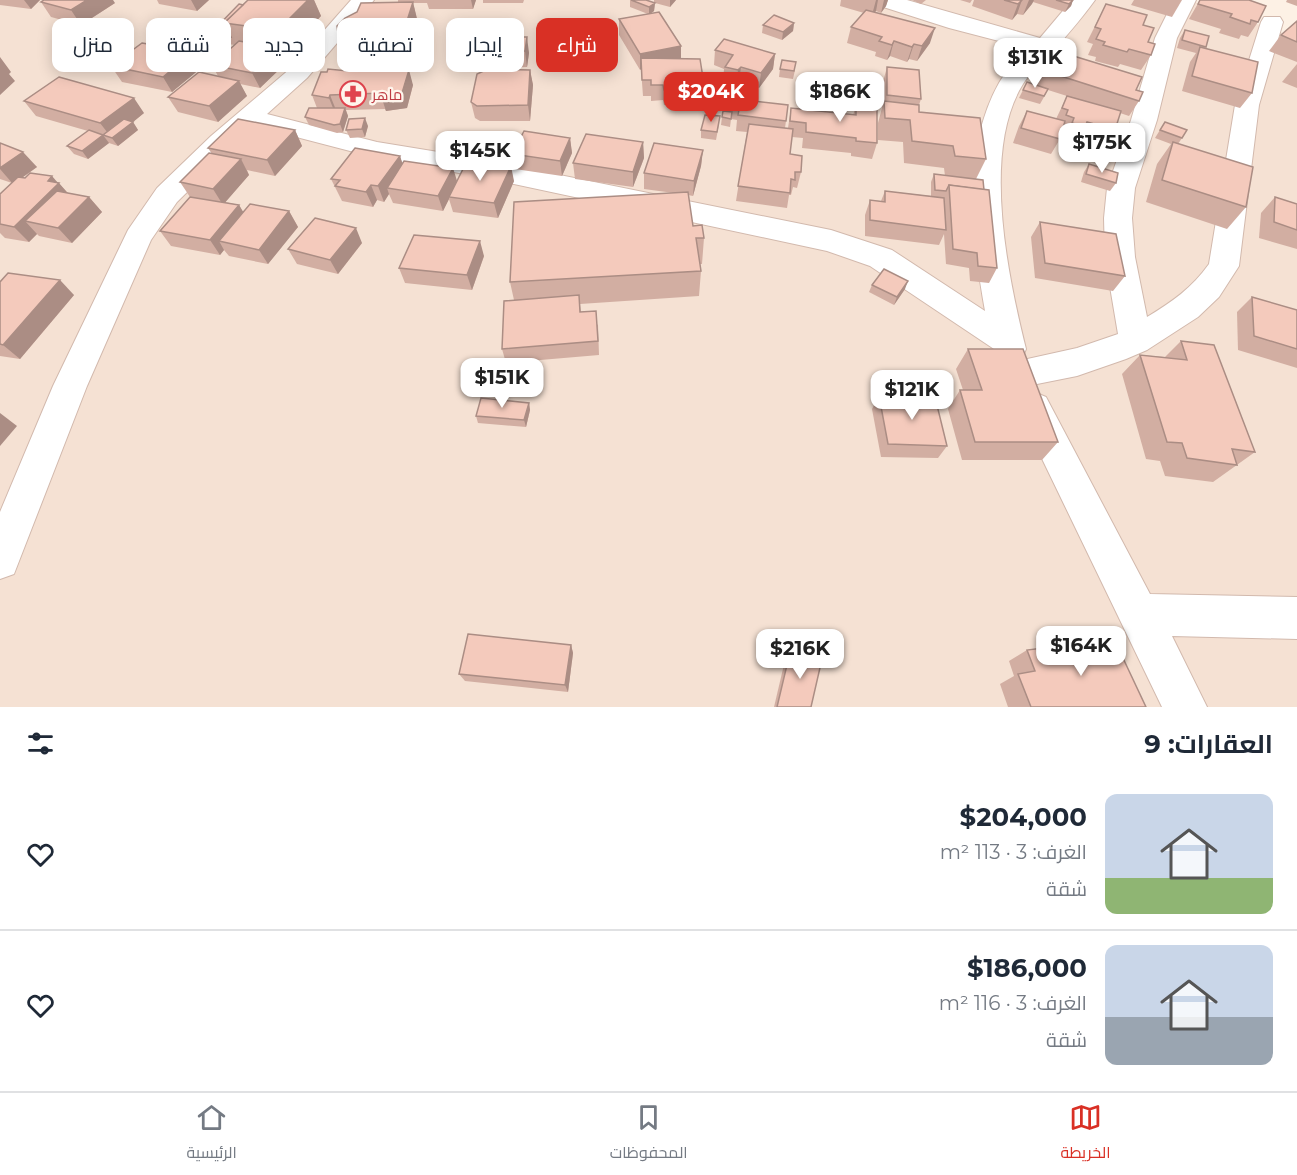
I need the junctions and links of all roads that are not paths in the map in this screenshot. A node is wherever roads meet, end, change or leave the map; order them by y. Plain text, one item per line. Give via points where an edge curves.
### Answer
1 (363, 0) edge
2 (885, 0) edge
3 (1084, 0) edge
4 (1185, 0) edge
5 (1270, 22) dead end
6 (1045, 46) junction
7 (249, 117) junction
8 (1135, 341) junction
9 (1008, 342) junction
10 (1017, 374) junction
11 (0, 560) edge
12 (1139, 615) junction
13 (1297, 618) edge
14 (1185, 707) edge

1 - 7 street via 299,73
2 - 6 street
3 - 6 street
4 - 8 street via 1166,38 1121,188 1120,257
5 - 8 street via 1247,105 1224,266 1208,289 1187,308
6 - 9 street via 1011,84 991,135 987,201 998,306
7 - 9 street via 377,150 831,241 881,258
7 - 11 street via 167,195 138,237 70,387
8 - 10 street via 1077,362
9 - 10 street
10 - 12 street
12 - 13 street
12 - 14 street

